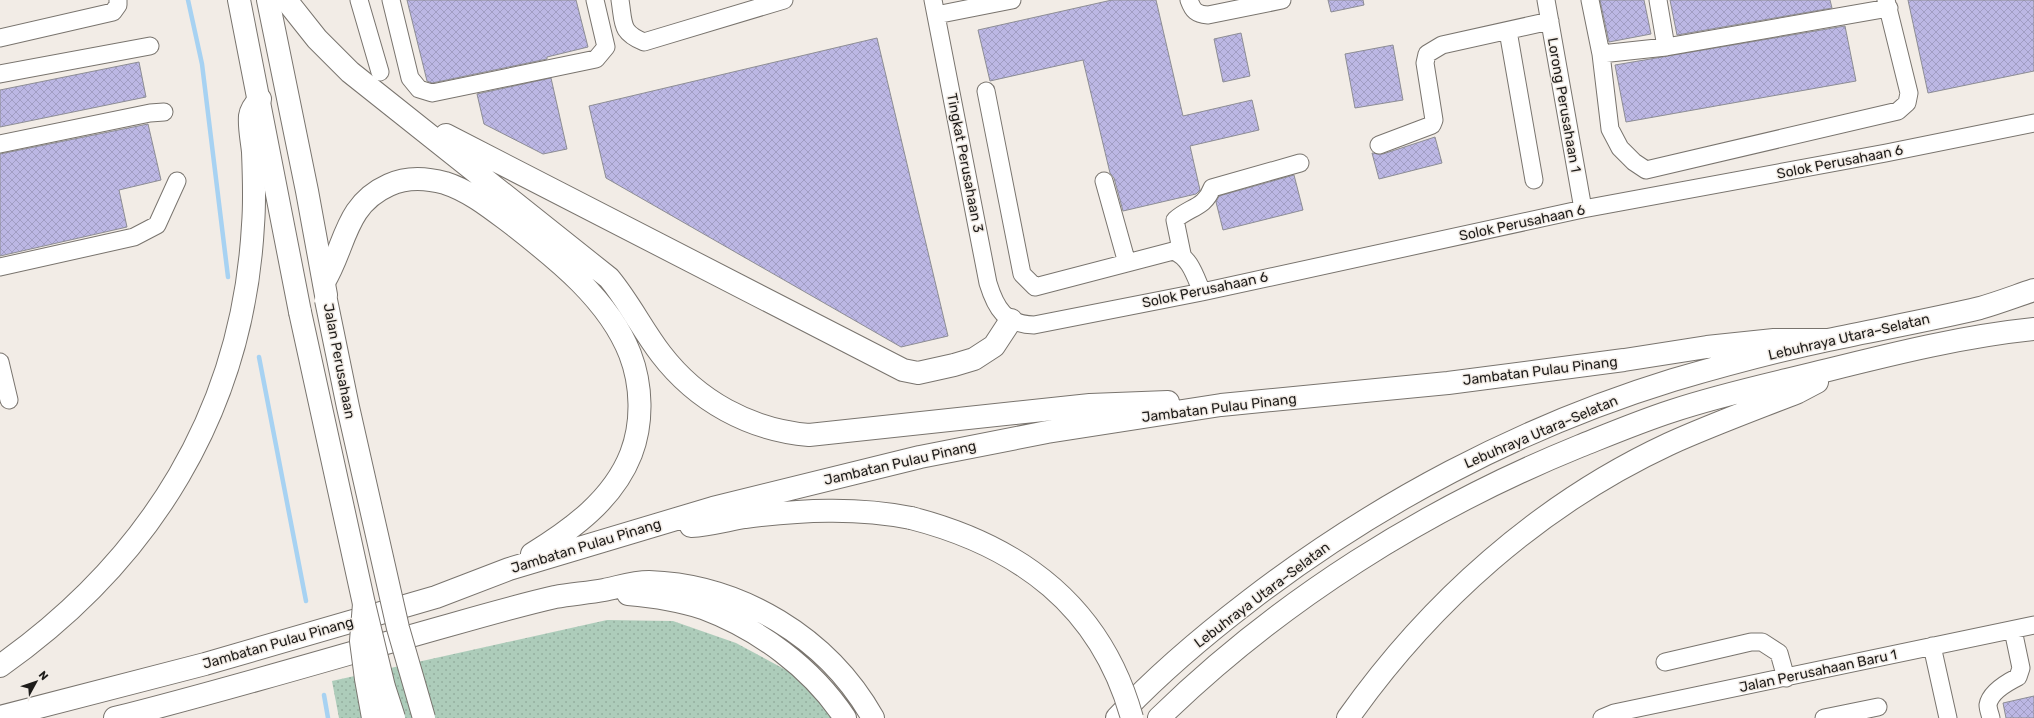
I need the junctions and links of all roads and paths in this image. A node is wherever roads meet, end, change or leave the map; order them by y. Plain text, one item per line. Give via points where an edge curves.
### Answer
1 (118, 0) edge
2 (239, 0) edge
3 (268, 0) edge
4 (286, 0) edge
5 (359, 0) edge
6 (391, 0) edge
7 (595, 0) edge
8 (620, 0) edge
9 (784, 0) edge
10 (1012, 0) edge
11 (1189, 0) edge
12 (1282, 0) edge
13 (1546, 0) edge
14 (1590, 0) edge
15 (1658, 0) edge
16 (975, 4) edge
17 (1888, 4) edge
18 (1222, 6) edge
19 (935, 8) edge
20 (1550, 21) junction
21 (1508, 30) junction
22 (0, 38) edge
23 (150, 46) dead end
24 (1666, 47) junction
25 (1601, 54) junction
26 (380, 72) dead end
27 (0, 74) edge
28 (986, 91) dead end
29 (260, 99) junction
30 (164, 112) dead end
31 (413, 122) junction
32 (2034, 122) edge
33 (0, 144) edge
34 (1379, 145) dead end
35 (1300, 163) dead end
36 (1534, 180) dead end
37 (177, 181) dead end
38 (1104, 181) dead end
39 (1583, 209) junction
40 (1182, 254) junction
41 (1127, 263) junction
42 (0, 267) edge
43 (2034, 290) edge
44 (325, 291) junction
45 (1202, 292) junction
46 (1011, 320) junction
47 (2034, 328) edge
48 (1826, 340) junction
49 (0, 362) edge
50 (1848, 365) junction
51 (9, 400) dead end
52 (1221, 405) junction
53 (642, 528) junction
54 (509, 569) junction
55 (603, 591) junction
56 (364, 604) junction
57 (2034, 625) edge
58 (2013, 630) junction
59 (1932, 646) junction
60 (1665, 662) dead end
61 (0, 666) edge
62 (2026, 674) edge
63 (1786, 678) junction
64 (1878, 707) dead end
65 (1648, 713) edge
66 (0, 717) edge
67 (115, 718) edge
68 (373, 718) edge
69 (394, 718) edge
70 (424, 718) edge
71 (846, 718) edge
72 (873, 718) edge
73 (1117, 718) edge
74 (1132, 718) edge
75 (1160, 718) edge
76 (1348, 718) edge
77 (1602, 718) edge
78 (1824, 718) edge
79 (1948, 718) edge
80 (1991, 718) edge

1 - 22 street via 113,12
2 - 29 main road, Jalan Perusahaan
3 - 44 main road, Jalan Perusahaan
4 - 31 main road via 333,56
5 - 26 street
6 - 7 street via 410,78 419,89 432,93 596,59 606,47
8 - 9 street via 624,29 644,42
10 - 16 street
11 - 18 street via 1198,15 1208,15
12 - 18 street
13 - 20 street, Lorong Perusahaan 1
14 - 25 street
15 - 24 street
16 - 19 street
17 - 24 street
17 - 25 street via 1910,93 1907,103 1898,111 1646,170 1620,148 1610,129
19 - 46 street, Tingkat Perusahaan 3 via 988,284 993,299
20 - 21 street
20 - 39 street, Lorong Perusahaan 1
21 - 34 street via 1442,45 1427,54 1425,63 1434,120 1432,125
21 - 36 street
23 - 27 street
24 - 25 street
28 - 41 street via 1022,274 1034,287
29 - 56 main road, Jalan Perusahaan, bridge via 300,312
29 - 61 main road via 251,114 254,202 252,248 241,320 229,366 211,416 172,487 145,527 117,561 62,618 24,650
30 - 33 street
31 - 46 main road via 438,131 903,370 918,373 974,359 994,346
31 - 52 main road via 597,266 621,292 661,353 685,381 712,403 748,421 792,434 828,434 1090,405 1155,401
32 - 39 street, Solok Perusahaan 6 via 1886,153
35 - 40 street via 1212,188 1209,198 1174,220
37 - 42 street via 157,225 142,234
38 - 41 street
39 - 45 street, Solok Perusahaan 6
40 - 41 street via 1173,251
40 - 45 street via 1188,261
43 - 48 main road, Lebuhraya Utara–Selatan via 1982,307
44 - 54 main road via 347,226 370,197 388,185 398,182 418,179 437,181 468,194 496,211 534,241 576,278 615,325 630,353 637,382 639,423 630,456 611,488 585,516 562,535
44 - 70 main road, Jalan Perusahaan, bridge via 348,407 397,622
45 - 46 street, Solok Perusahaan 6 via 1034,325
47 - 50 main road, Lebuhraya Utara–Selatan via 1991,333
48 - 52 main road, Jambatan Pulau Pinang via 1774,340 1715,346 1455,382
48 - 73 main road, Lebuhraya Utara–Selatan via 1680,378 1624,397 1468,462 1381,511 1299,564 1215,627
49 - 51 street
50 - 75 main road, Lebuhraya Utara–Selatan via 1670,411 1558,455 1478,491 1348,566 1233,652
50 - 76 main road via 1798,392 1668,444 1547,516 1517,538 1457,590 1400,652
52 - 53 main road, Jambatan Pulau Pinang via 1047,432 920,457
53 - 54 main road, Jambatan Pulau Pinang
53 - 74 main road, bridge via 703,525 744,517 816,510 866,510 943,527 994,548 1024,565 1055,589 1082,620 1107,658
54 - 66 main road, Jambatan Pulau Pinang via 436,597 204,664
55 - 67 main road, Jambatan Pulau Pinang via 556,597 527,604 253,682
55 - 71 main road via 644,595 701,608 738,624 782,651 816,682
55 - 72 main road via 637,583 673,584 713,593 752,607 811,642 848,681
56 - 68 main road, bridge via 362,641
56 - 69 main road, Jalan Perusahaan, bridge
57 - 58 street, Jalan Perusahaan Baru 1
58 - 59 street, Jalan Perusahaan Baru 1
58 - 62 street via 2021,668
59 - 63 street, Jalan Perusahaan Baru 1
59 - 79 street
60 - 63 street via 1751,642 1762,642 1779,653
62 - 80 street via 2006,684 1991,700 1988,706
63 - 65 street, Jalan Perusahaan Baru 1
64 - 78 street
65 - 77 street, Jalan Perusahaan Baru 1 via 1614,713

